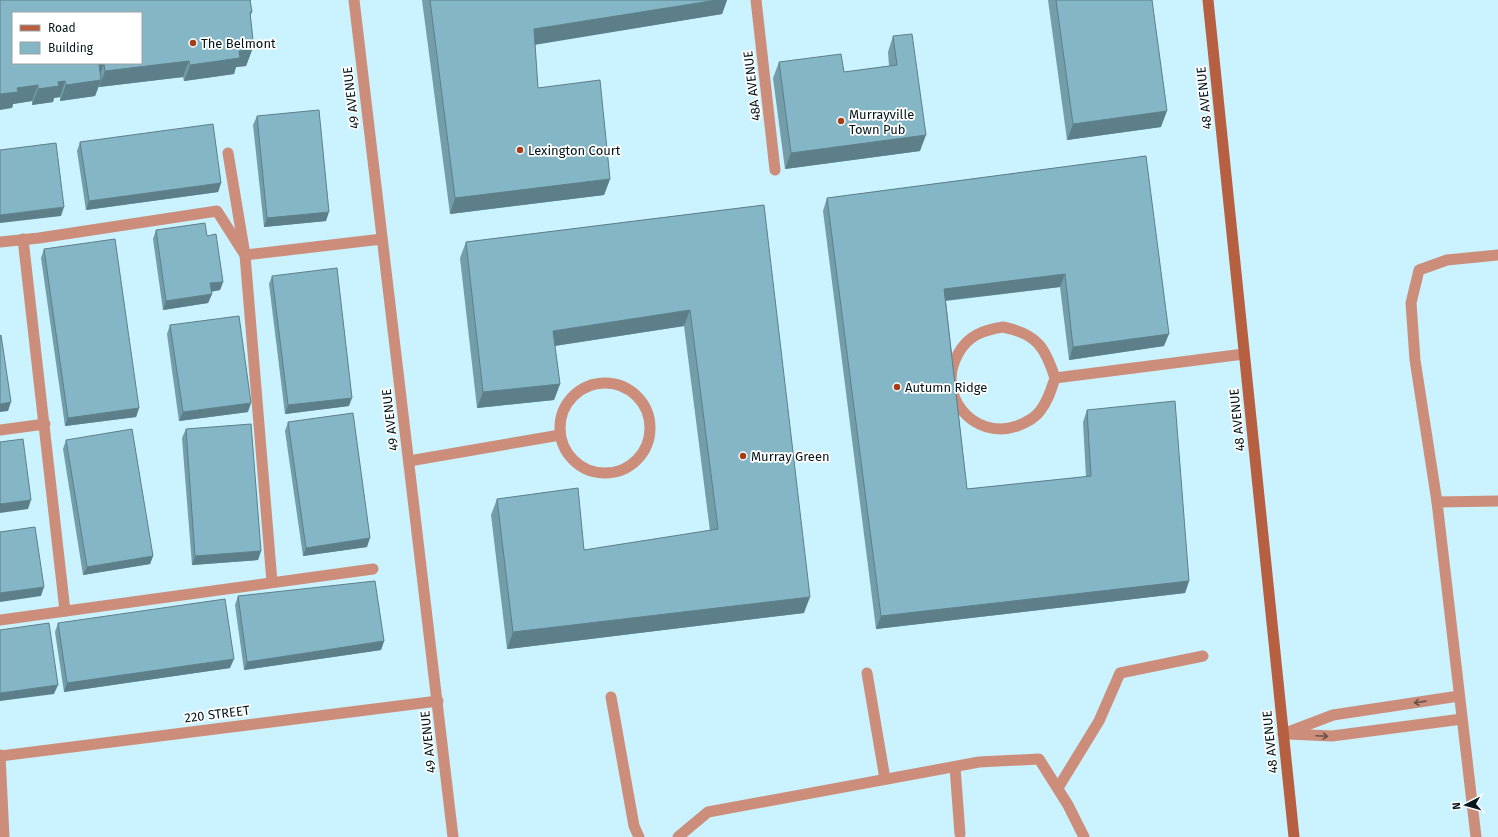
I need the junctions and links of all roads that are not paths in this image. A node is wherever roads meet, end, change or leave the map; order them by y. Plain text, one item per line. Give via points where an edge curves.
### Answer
1 (354, 0) edge
2 (756, 0) edge
3 (1208, 0) edge
4 (228, 153) dead end
5 (775, 170) dead end
6 (23, 239) junction
7 (382, 239) junction
8 (0, 242) edge
9 (245, 255) junction
10 (1498, 255) edge
11 (1244, 354) junction
12 (1055, 378) junction
13 (44, 424) junction
14 (0, 430) edge
15 (560, 435) junction
16 (409, 461) junction
17 (1498, 501) edge
18 (1437, 502) junction
19 (373, 569) dead end
20 (272, 582) junction
21 (66, 611) junction
22 (0, 620) edge
23 (1203, 656) dead end
24 (867, 673) dead end
25 (1459, 696) junction
26 (611, 697) dead end
27 (438, 700) junction
28 (1462, 719) junction
29 (1283, 734) junction
30 (0, 756) edge
31 (955, 767) junction
32 (885, 779) junction
33 (1058, 788) junction
34 (960, 834) dead end
35 (4, 837) edge
36 (453, 837) edge
37 (639, 837) edge
38 (678, 837) edge
39 (1084, 837) edge
40 (1294, 837) edge
41 (1476, 837) edge

1 - 7 street, 49 AVENUE
2 - 5 street, 48A AVENUE
3 - 11 main road, 48 AVENUE
4 - 9 street
6 - 8 street
6 - 9 street via 217,211
6 - 13 street
7 - 9 street
7 - 16 street, 49 AVENUE
9 - 20 street
10 - 18 street via 1447,260 1419,270 1411,303 1415,360
11 - 12 street
11 - 29 main road, 48 AVENUE
12 - 12 street via 1039,413 1025,424 1008,429 991,428 974,422 961,410 953,394 951,376 954,361 962,347 973,336 988,329 1003,328 1019,330 1033,338 1044,350
13 - 14 street
13 - 21 street
15 - 15 street via 565,450 574,462 587,470 601,474 617,472 642,456 651,428 648,413 641,400 630,390 617,384 602,382 587,386 574,394 565,406 560,420
15 - 16 street
16 - 27 street, 49 AVENUE
17 - 18 street
18 - 25 street
19 - 20 street
20 - 21 street
21 - 22 street
23 - 33 street via 1120,673 1099,721
24 - 32 street
25 - 28 street
25 -> 29 street via 1333,715
26 - 37 street via 634,826
27 - 30 street, 220 STREET
27 - 36 street, 49 AVENUE
29 -> 28 street via 1332,736
28 - 41 street
29 - 40 main road, 48 AVENUE
30 - 35 street
31 - 32 street
31 - 33 street via 979,762 1039,759
31 - 34 street
32 - 38 street via 708,812
33 - 39 street

